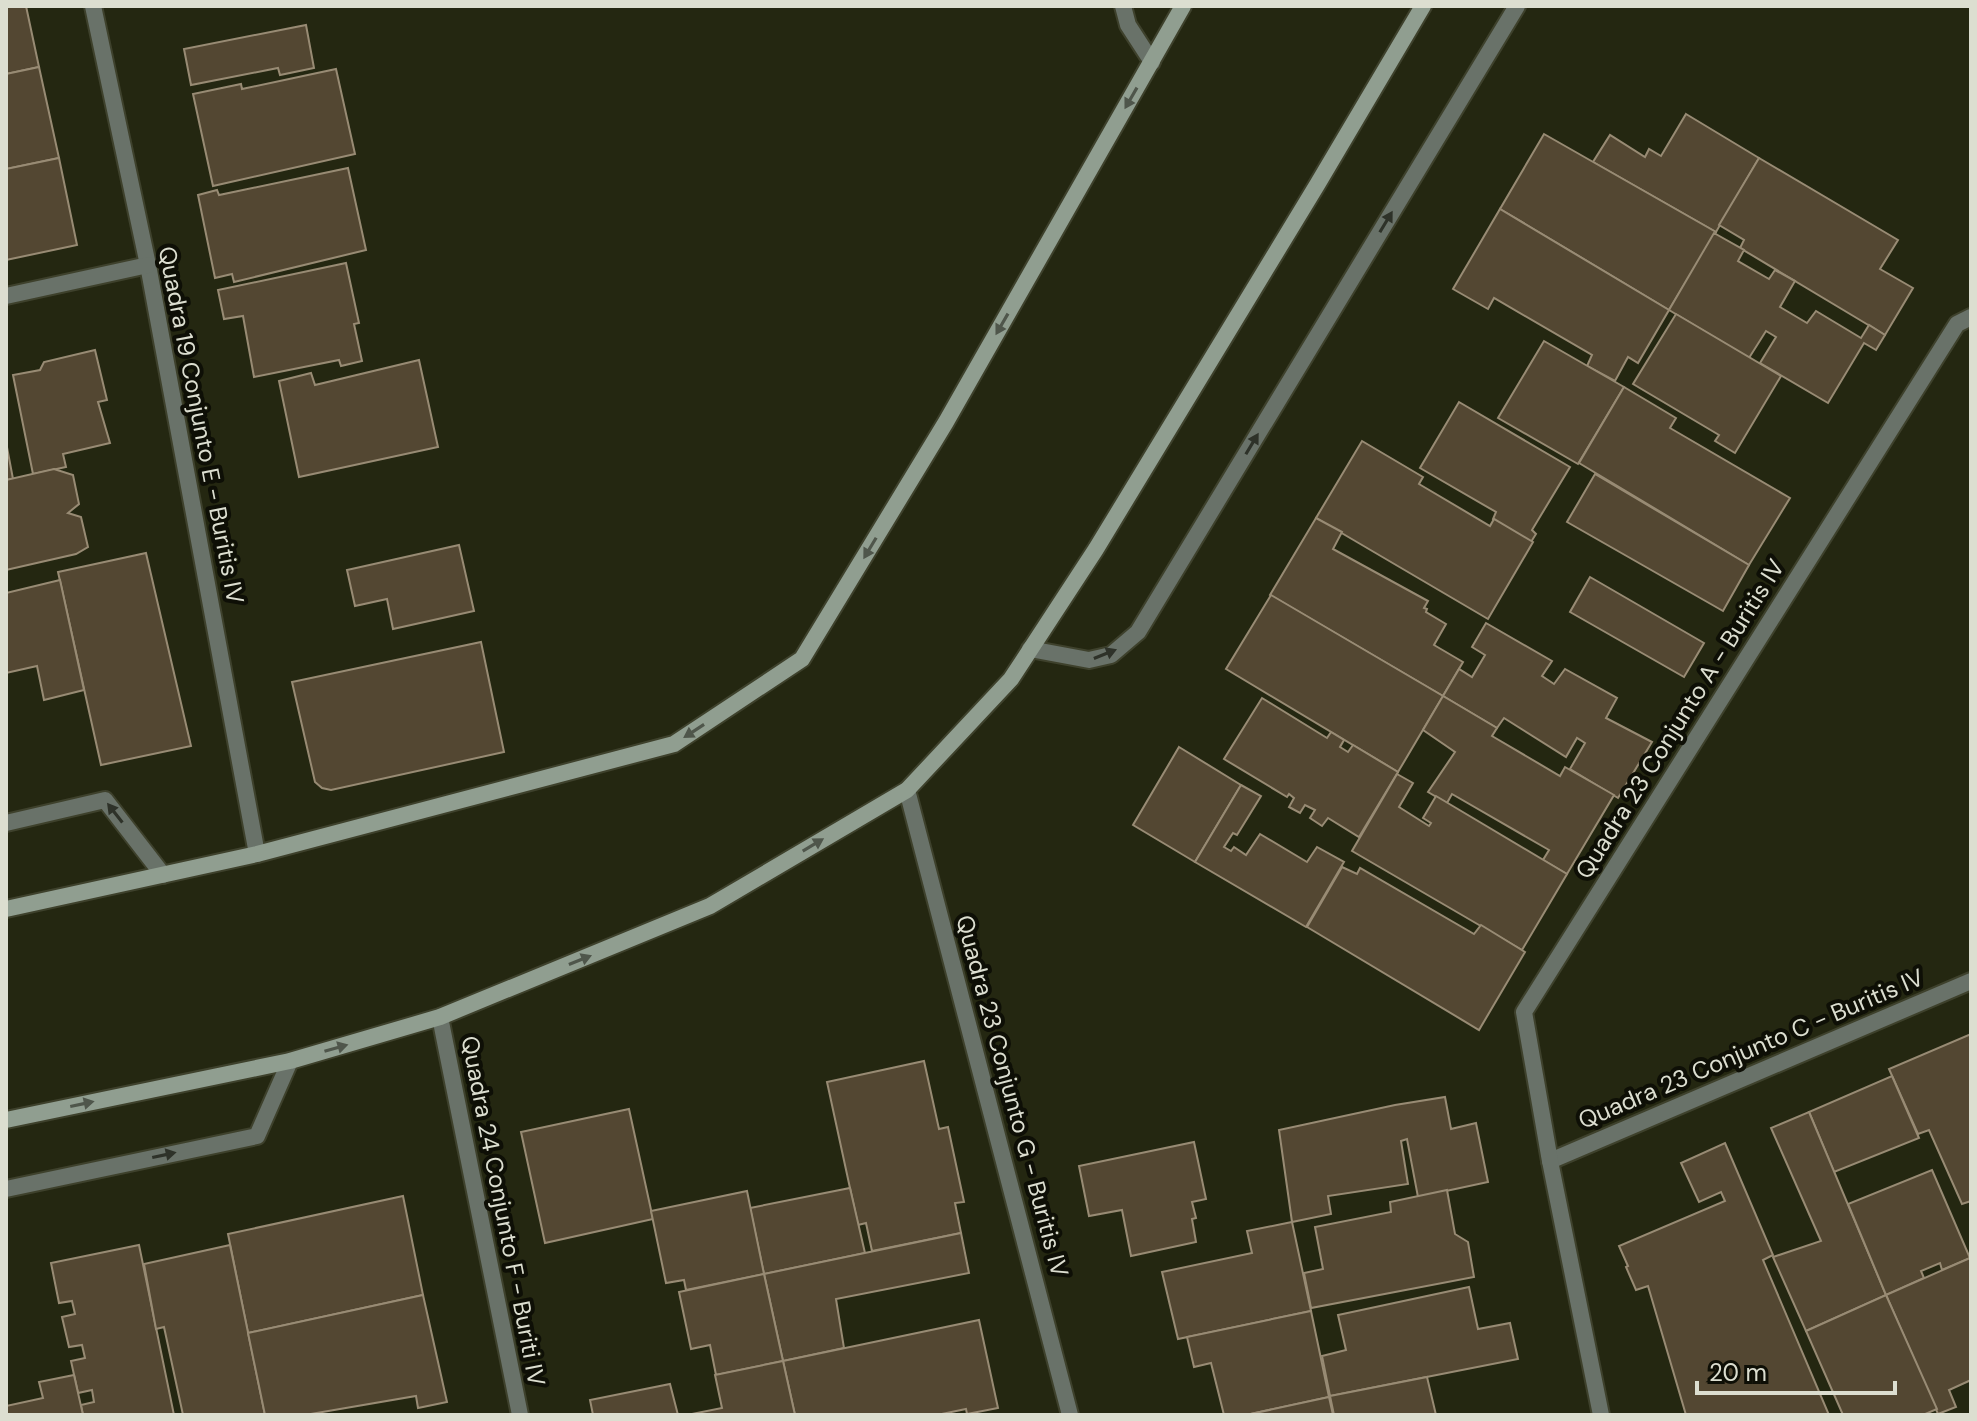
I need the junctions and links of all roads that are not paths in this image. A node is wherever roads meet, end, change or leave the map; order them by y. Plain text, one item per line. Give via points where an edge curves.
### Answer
1 (93, 6) edge
2 (1123, 6) edge
3 (1183, 6) edge
4 (1423, 6) edge
5 (1517, 6) edge
6 (1152, 62) junction
7 (148, 265) junction
8 (6, 296) edge
9 (1964, 321) edge
10 (1030, 649) junction
11 (907, 790) junction
12 (6, 823) edge
13 (257, 854) junction
14 (163, 875) junction
15 (6, 909) edge
16 (1971, 981) edge
17 (440, 1017) junction
18 (290, 1061) junction
19 (6, 1120) edge
20 (1550, 1161) junction
21 (6, 1189) edge
22 (520, 1415) edge
23 (1070, 1415) edge
24 (1601, 1415) edge

1 - 7 street, Quadra 19 Conjunto E - Buritis IV
2 - 6 street via 1128,25
3 - 6 street
4 - 10 street via 1096,549
10 -> 5 street via 1089,660 1111,655 1138,632
6 -> 13 street via 946,422 802,659 674,744
7 - 8 street
7 - 13 street, Quadra 19 Conjunto E - Buritis IV
9 - 20 street, Quadra 23 Conjunto A - Buritis IV via 1524,1012
10 - 11 street via 1011,679
17 -> 11 street via 710,906
11 - 23 street, Quadra 23 Conjunto G - Buritis IV
14 -> 12 street via 105,800
13 - 14 street
14 - 15 street
16 - 20 street, Quadra 23 Conjunto C - Buritis IV
18 -> 17 street
17 - 22 street, Quadra 24 Conjunto F - Buriti IV
19 -> 18 street
21 -> 18 street via 257,1136
20 - 24 street, Quadra 23 Conjunto A - Buritis IV

